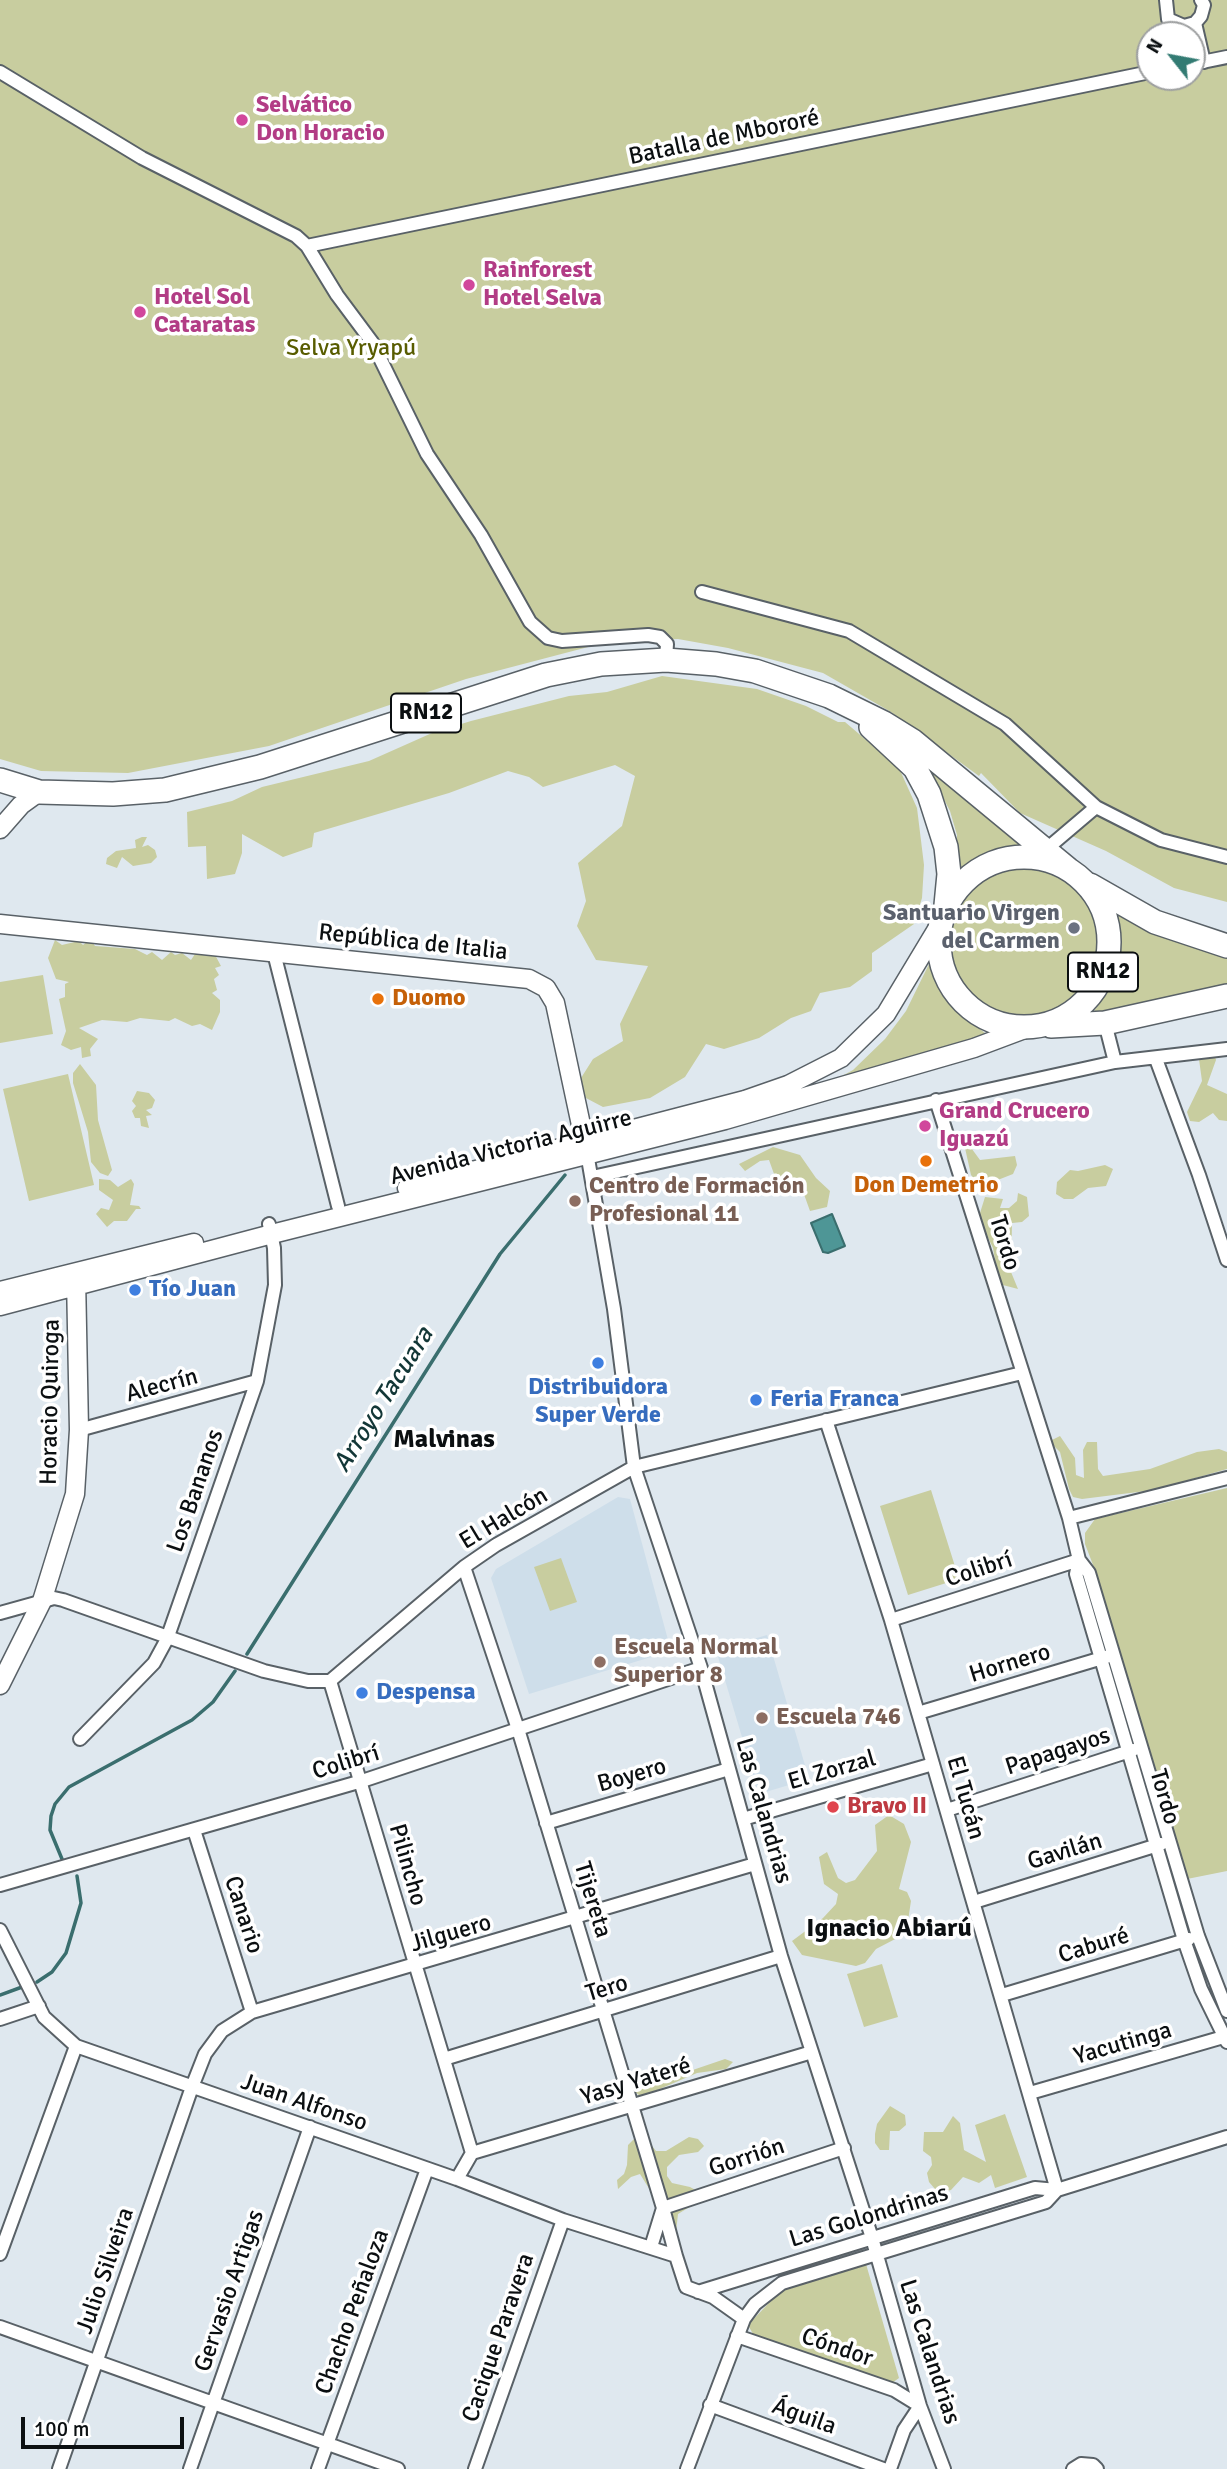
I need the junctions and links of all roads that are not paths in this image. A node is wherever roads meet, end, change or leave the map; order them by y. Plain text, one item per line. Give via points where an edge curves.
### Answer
1 (1166, 0) edge
2 (1201, 0) edge
3 (1172, 21) edge
4 (1196, 21) edge
5 (1227, 57) edge
6 (1206, 61) edge
7 (0, 72) edge
8 (1136, 75) edge
9 (307, 246) junction
10 (702, 592) dead end
11 (666, 660) junction
12 (850, 708) junction
13 (0, 780) edge
14 (39, 792) junction
15 (1096, 807) junction
16 (0, 829) edge
17 (1042, 854) junction
18 (1227, 857) edge
19 (1076, 875) junction
20 (944, 915) junction
21 (0, 924) edge
22 (1227, 946) edge
23 (274, 953) junction
24 (1227, 996) edge
25 (1105, 1023) junction
26 (1036, 1027) junction
27 (1227, 1049) edge
28 (1156, 1059) junction
29 (1115, 1062) junction
30 (936, 1100) junction
31 (586, 1147) junction
32 (592, 1177) junction
33 (338, 1206) junction
34 (270, 1229) junction
35 (1227, 1260) edge
36 (76, 1279) junction
37 (0, 1291) edge
38 (0, 1306) edge
39 (1023, 1373) junction
40 (257, 1381) junction
41 (827, 1420) junction
42 (79, 1430) junction
43 (634, 1467) junction
44 (1227, 1478) edge
45 (1069, 1518) junction
46 (1079, 1560) junction
47 (464, 1567) junction
48 (42, 1601) junction
49 (0, 1613) edge
50 (891, 1620) junction
51 (167, 1639) junction
52 (1107, 1657) junction
53 (701, 1668) junction
54 (330, 1681) junction
55 (0, 1685) edge
56 (918, 1713) junction
57 (519, 1729) junction
58 (80, 1739) dead end
59 (1141, 1748) junction
60 (1128, 1751) junction
61 (933, 1764) junction
62 (729, 1769) junction
63 (362, 1781) junction
64 (947, 1810) junction
65 (743, 1819) junction
66 (546, 1823) junction
67 (194, 1830) junction
68 (1169, 1841) junction
69 (1156, 1845) junction
70 (755, 1864) junction
71 (0, 1885) edge
72 (974, 1902) junction
73 (575, 1919) junction
74 (0, 1930) edge
75 (1198, 1936) junction
76 (1184, 1940) junction
77 (781, 1956) junction
78 (414, 1966) junction
79 (1002, 1995) junction
80 (39, 2006) junction
81 (1227, 2011) edge
82 (252, 2012) junction
83 (604, 2012) junction
84 (0, 2019) edge
85 (1226, 2038) edge
86 (76, 2046) junction
87 (812, 2052) junction
88 (444, 2059) junction
89 (192, 2087) junction
90 (1030, 2093) junction
91 (632, 2105) junction
92 (310, 2127) junction
93 (1227, 2137) edge
94 (844, 2148) junction
95 (472, 2153) junction
96 (427, 2169) junction
97 (457, 2179) junction
98 (1057, 2190) junction
99 (663, 2208) junction
100 (563, 2220) junction
101 (872, 2238) junction
102 (651, 2247) junction
103 (876, 2253) junction
104 (0, 2254) edge
105 (676, 2256) junction
106 (695, 2292) junction
107 (744, 2319) junction
108 (0, 2327) edge
109 (737, 2336) junction
110 (97, 2362) junction
111 (213, 2404) junction
112 (710, 2405) junction
113 (920, 2406) junction
114 (327, 2445) junction
115 (59, 2469) edge
116 (190, 2469) edge
117 (318, 2469) edge
118 (398, 2469) edge
119 (475, 2469) edge
120 (687, 2469) edge
121 (883, 2469) edge
122 (890, 2469) edge
123 (944, 2469) edge
124 (1073, 2469) edge
125 (1097, 2469) edge

1 - 3 street via 1168,19
2 - 4 street via 1201,16
5 - 6 street
7 - 9 street via 142,158 274,223
8 - 9 street, Batalla de Mbororé
9 - 11 street via 372,342 427,454 481,535 530,622 548,638 562,641 660,637 667,644
10 - 15 street via 849,631 1004,724
11 - 12 highway, RN12 via 755,671 829,696
11 - 14 highway, RN12 via 601,664 546,675 203,782 113,794
12 - 17 highway, RN12 via 913,741
12 - 20 highway, RN12 via 915,768 929,794 946,847 949,874
13 - 14 highway, RN12
14 - 16 main road
15 - 17 street
15 - 18 street via 1161,839
17 - 19 highway, RN12
17 - 20 highway via 1001,860 983,868 955,893
19 - 22 highway, RN12 via 1155,922
19 - 26 highway, RN12 via 1099,901 1107,922 1106,967 1081,1005 1063,1018
20 - 26 highway, RN12 via 941,961 959,997 991,1021
20 - 31 main road, Avenida Victoria Aguirre via 886,1014 841,1058 788,1085
21 - 23 main road, República de Italia
23 - 31 main road, República de Italia via 529,979 546,988 555,1003
23 - 33 street
24 - 25 highway, RN12
25 - 26 highway, RN12
25 - 29 street
26 - 31 main road, Avenida Victoria Aguirre via 724,1120
27 - 28 street
28 - 29 street
28 - 35 street
29 - 30 street
30 - 32 street
30 - 39 street, Tordo
31 - 32 street, Las Calandrias
31 - 33 main road, Avenida Victoria Aguirre
31 - 34 main road, Avenida Victoria Aguirre
32 - 43 street, Las Calandrias
33 - 34 main road, Avenida Victoria Aguirre
34 - 36 main road, Avenida Victoria Aguirre
34 - 40 street, Los Bananos via 275,1285
36 - 37 main road, Avenida Victoria Aguirre
36 - 38 main road, Avenida Victoria Aguirre
36 - 42 main road, Horacio Quiroga
39 - 41 street, El Halcón
39 - 45 street, Tordo
40 - 42 street, Alecrín
40 - 51 street, Los Bananos
41 - 43 street, El Halcón
41 - 50 street, El Tucán
42 - 48 main road, Horacio Quiroga via 75,1494
43 - 47 street, El Halcón
43 - 53 street, Las Calandrias
44 - 45 street
45 - 46 street, Tordo
46 - 50 street, Colibrí
46 - 52 street, Tordo via 1089,1573
47 - 54 street, El Halcón
47 - 57 street, Tijereta
48 - 49 street
48 - 51 street via 63,1600
48 - 55 main road, Horacio Quiroga
50 - 56 street, El Tucán
51 - 54 street via 264,1671
51 - 58 street, Los Bananos via 154,1663
52 - 56 street, Hornero
52 - 59 street, Tordo
52 - 60 street, Tordo
53 - 57 street, Colibrí
53 - 62 street, Las Calandrias
54 - 63 street, Pilincho
56 - 61 street, El Tucán
57 - 63 street, Colibrí
57 - 66 street, Tijereta
59 - 60 street, Papagayos
59 - 68 street, Tordo
60 - 64 street, Papagayos
60 - 69 street, Tordo
61 - 64 street, El Tucán
61 - 65 street, El Zorzal
62 - 65 street, Las Calandrias
62 - 66 street, Boyero
63 - 67 street, Colibrí
63 - 78 street, Pilincho
64 - 72 street, El Tucán
65 - 70 street, Las Calandrias
66 - 73 street, Tijereta
67 - 71 street, Colibrí
67 - 82 street, Canario
68 - 69 street, Gavilán
68 - 75 street, Tordo
69 - 72 street, Gavilán
69 - 76 street, Tordo
70 - 73 street, Jilguero
70 - 77 street, Las Calandrias
72 - 79 street, El Tucán
73 - 78 street, Jilguero
73 - 83 street, Tijereta
74 - 80 street, Juan Alfonso
75 - 76 street, Caburé
75 - 81 street, Tordo
76 - 79 street, Caburé
76 - 85 street, Tordo via 1201,1989
77 - 83 street, Tero
77 - 87 street, Las Calandrias
78 - 82 street, Jilguero
78 - 88 street, Pilincho
79 - 90 street, El Tucán
80 - 84 street
80 - 86 street, Juan Alfonso via 44,2017
82 - 89 street, Jilguero via 222,2031 205,2054
83 - 88 street, Tero
83 - 91 street, Tijereta
85 - 90 street, Yacutinga
86 - 89 street, Juan Alfonso
86 - 104 street
87 - 91 street, Yasy Yateré
87 - 94 street, Las Calandrias
88 - 95 street, Pilincho
89 - 92 street, Juan Alfonso
89 - 110 street, Julio Silveira
90 - 98 street, El Tucán
91 - 95 street, Yasy Yateré
91 - 99 street, Tijereta
92 - 96 street, Juan Alfonso
92 - 111 street, Gervasio Artigas
93 - 98 street, Las Golondrinas
94 - 99 street, Gorrión
94 - 101 street, Las Calandrias
95 - 97 street
96 - 97 street, Juan Alfonso
96 - 114 street, Chacho Peñaloza
97 - 100 street, Juan Alfonso
98 - 101 street, Las Golondrinas via 1035,2188
98 - 103 street, Las Golondrinas via 1046,2202
99 - 102 street
99 - 105 street, Tijereta
100 - 102 street, Juan Alfonso
100 - 119 street, Cacique Paravera
101 - 103 street, Las Calandrias
101 - 106 street, Las Golondrinas
102 - 105 street, Juan Alfonso
103 - 107 street, Las Golondrinas via 782,2283
103 - 113 street, Las Calandrias
105 - 106 street, Tijereta via 686,2287
106 - 107 street via 713,2297
107 - 109 street
108 - 110 street
109 - 112 street
109 - 113 street, Cóndor via 894,2390
110 - 111 street
110 - 115 street, Julio Silveira
111 - 114 street
111 - 116 street, Gervasio Artigas
112 - 120 street
112 - 121 street, Águila
113 - 122 street via 904,2430
113 - 123 street, Las Calandrias
114 - 117 street, Chacho Peñaloza
114 - 118 street
124 - 125 street via 1081,2464

